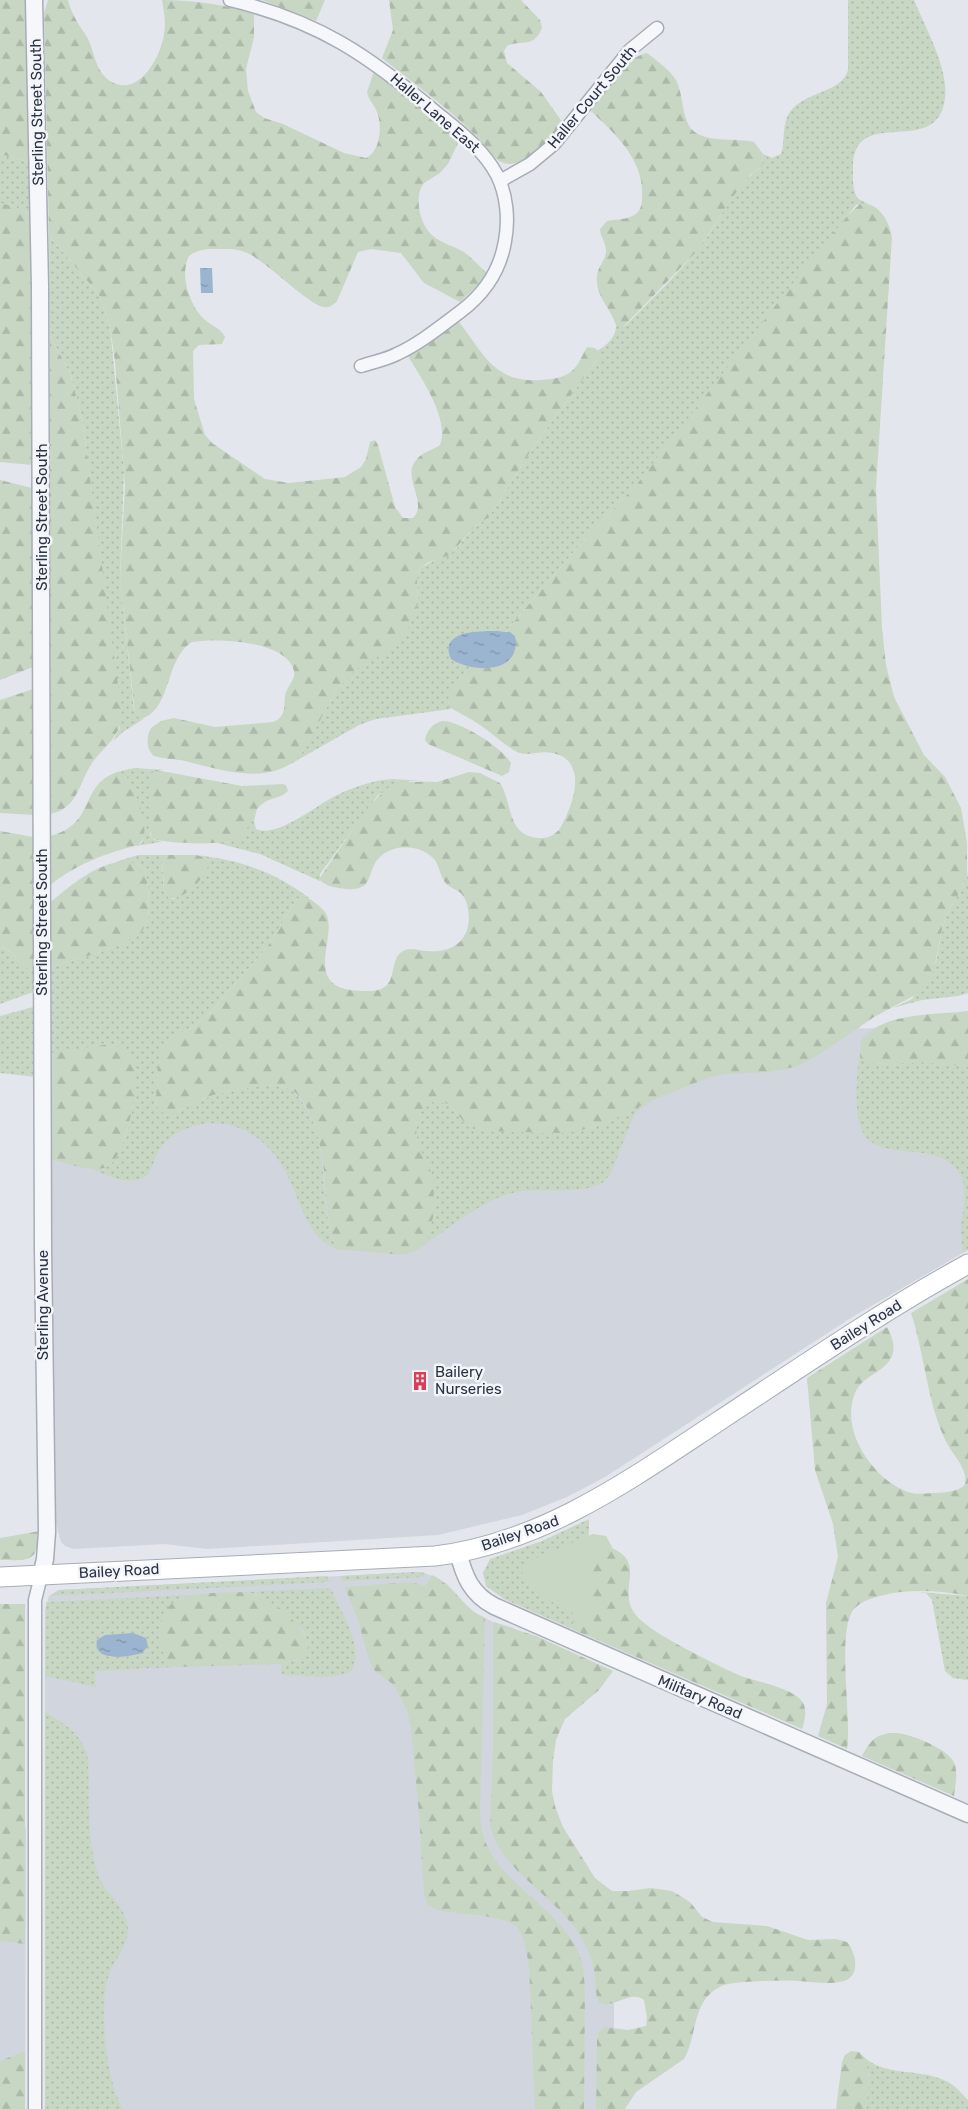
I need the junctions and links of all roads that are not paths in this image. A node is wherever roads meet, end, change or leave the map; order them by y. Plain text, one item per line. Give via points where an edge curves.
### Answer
1 (34, 0) edge
2 (230, 0) edge
3 (657, 28) dead end
4 (500, 181) junction
5 (361, 366) dead end
6 (43, 1034) joint
7 (968, 1264) edge
8 (458, 1552) junction
9 (41, 1576) junction
10 (0, 1577) edge
11 (968, 1814) edge
12 (35, 2109) edge

1 - 6 street, Sterling Street South via 40,286
2 - 4 street, Haller Lane East via 296,20 364,55 471,142
3 - 4 street, Haller Court South via 630,50 554,144 530,164
4 - 5 street, Haller Lane East via 506,211 506,239 497,270 483,292 399,353
6 - 9 street, Sterling Avenue via 47,1532 46,1559
7 - 8 main road, Bailey Road via 847,1336 587,1506 516,1537
8 - 9 main road, Bailey Road
8 - 11 street, Military Road via 470,1586 494,1606
9 - 10 main road, Bailey Road
9 - 12 street via 35,1600

